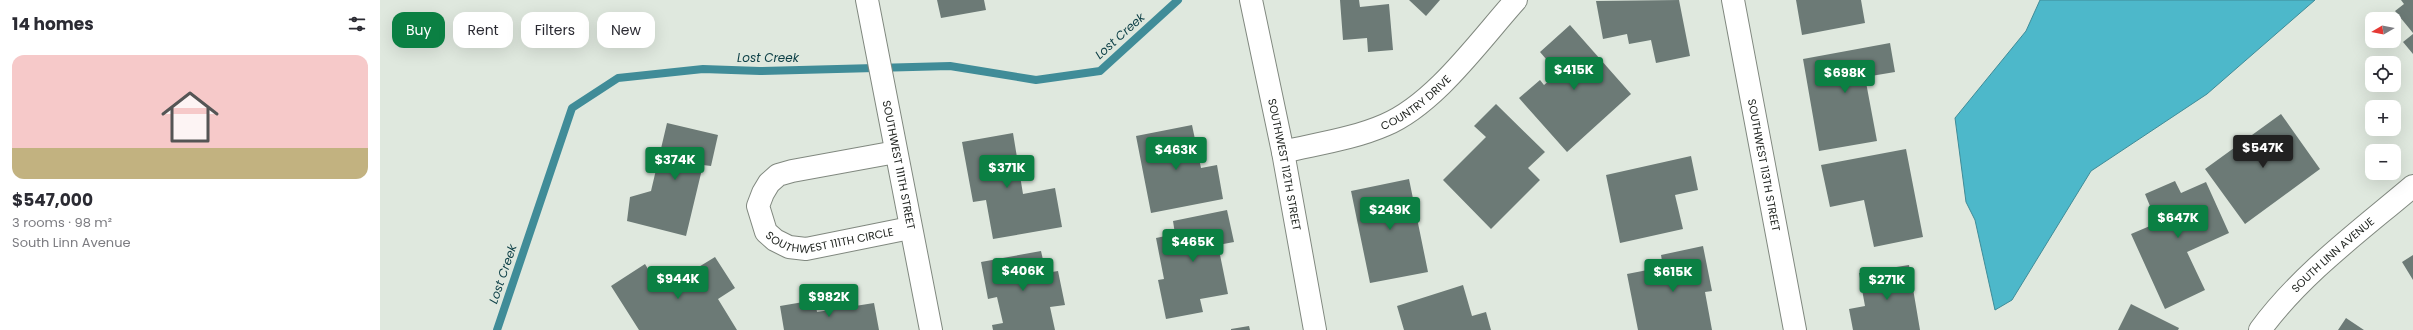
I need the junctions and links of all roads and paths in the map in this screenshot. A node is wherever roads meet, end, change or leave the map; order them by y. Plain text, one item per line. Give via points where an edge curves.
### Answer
1 (867, 0) edge
2 (1251, 0) edge
3 (1516, 0) edge
4 (1733, 0) edge
5 (895, 150) junction
6 (1282, 152) junction
7 (2413, 186) edge
8 (910, 228) junction
9 (930, 330) edge
10 (1315, 330) edge
11 (1796, 330) edge
12 (2260, 330) edge

1 - 5 street, SOUTHWEST 111TH STREET
2 - 6 street, SOUTHWEST 112TH STREET
3 - 6 street, COUNTRY DRIVE via 1447,77 1405,115 1366,132
4 - 11 street, SOUTHWEST 113TH STREET
5 - 8 street, SOUTHWEST 111TH STREET
5 - 8 street, SOUTHWEST 111TH CIRCLE via 778,175 763,193 758,206 766,232 789,247 806,249
6 - 10 street, SOUTHWEST 112TH STREET
7 - 12 street, SOUTH LINN AVENUE via 2306,277 2277,306
8 - 9 street, SOUTHWEST 111TH STREET

